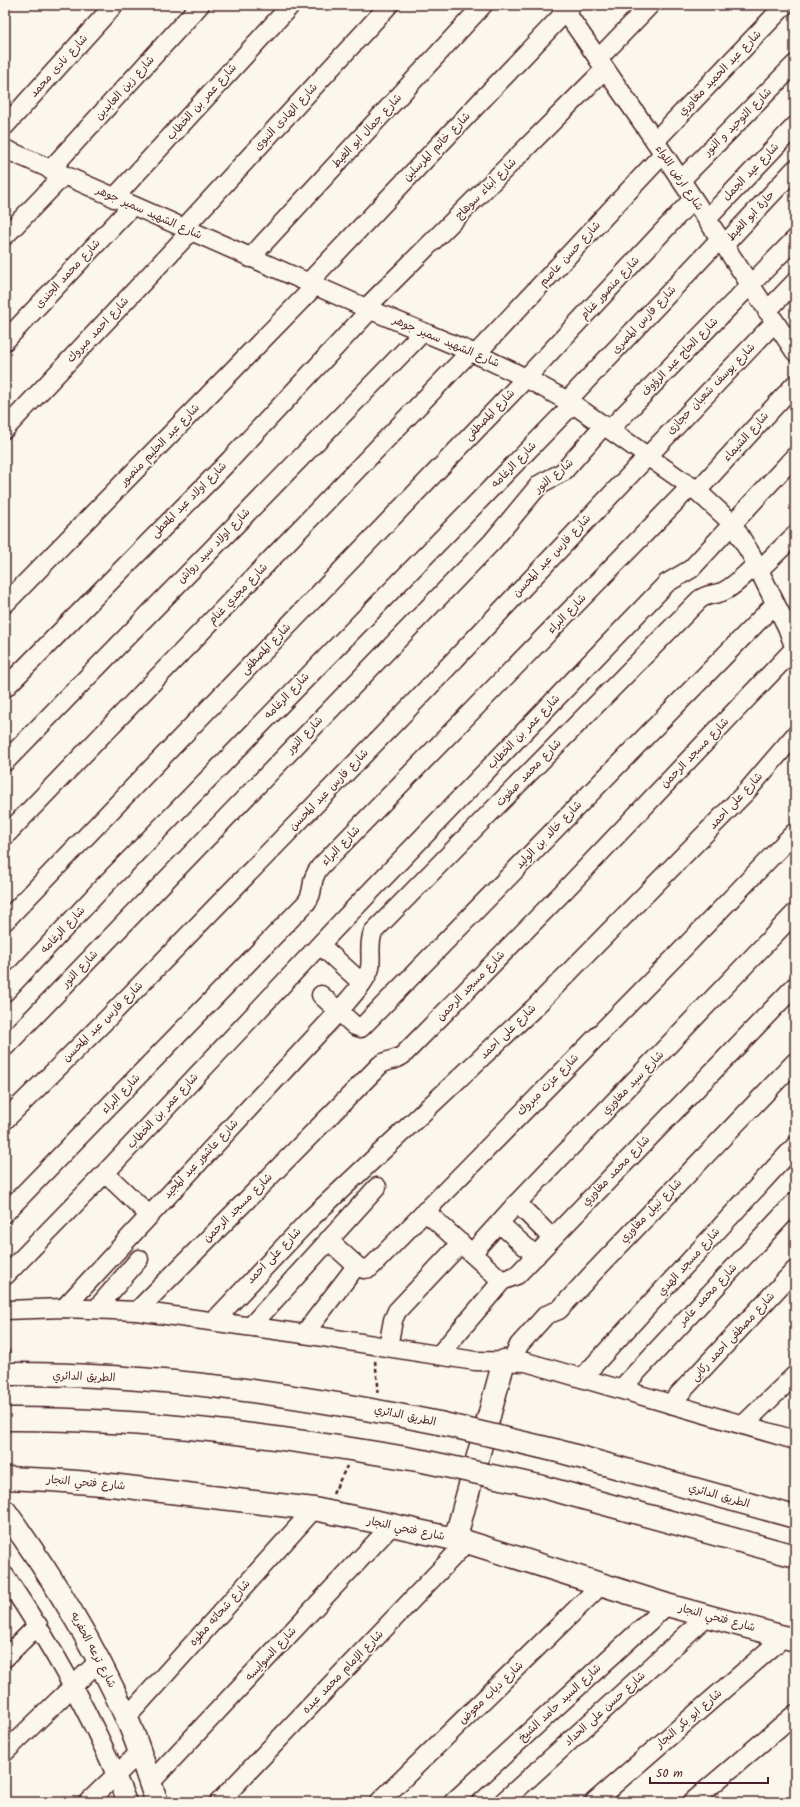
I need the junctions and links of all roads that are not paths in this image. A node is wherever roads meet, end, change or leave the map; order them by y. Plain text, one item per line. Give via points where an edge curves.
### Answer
1 (114, 5) edge
2 (200, 5) edge
3 (291, 5) edge
4 (389, 5) edge
5 (483, 5) edge
6 (650, 5) edge
7 (785, 5) edge
8 (566, 7) edge
9 (602, 64) junction
10 (795, 64) edge
11 (5, 126) edge
12 (795, 126) edge
13 (659, 147) junction
14 (5, 150) edge
15 (795, 169) edge
16 (57, 173) junction
17 (681, 180) junction
18 (114, 198) junction
19 (693, 199) junction
20 (132, 206) junction
21 (707, 219) junction
22 (187, 230) junction
23 (5, 236) edge
24 (795, 239) edge
25 (722, 242) junction
26 (250, 258) junction
27 (795, 282) edge
28 (311, 285) junction
29 (750, 285) junction
30 (368, 309) junction
31 (771, 317) junction
32 (423, 332) junction
33 (5, 341) edge
34 (795, 352) edge
35 (473, 353) junction
36 (526, 378) junction
37 (795, 384) edge
38 (570, 403) junction
39 (607, 427) junction
40 (5, 429) edge
41 (647, 455) junction
42 (795, 456) edge
43 (694, 489) junction
44 (732, 523) junction
45 (795, 535) edge
46 (757, 567) junction
47 (5, 604) edge
48 (775, 604) junction
49 (791, 623) edge
50 (795, 648) edge
51 (5, 688) edge
52 (795, 735) edge
53 (5, 762) edge
54 (795, 832) edge
55 (5, 836) edge
56 (795, 914) edge
57 (5, 921) edge
58 (320, 945) junction
59 (362, 982) junction
60 (795, 986) edge
61 (5, 992) edge
62 (321, 995) dead end
63 (339, 1011) junction
64 (5, 1047) edge
65 (795, 1062) edge
66 (5, 1120) edge
67 (795, 1146) edge
68 (105, 1173) junction
69 (377, 1187) dead end
70 (795, 1202) edge
71 (517, 1203) junction
72 (425, 1210) junction
73 (5, 1213) edge
74 (149, 1215) junction
75 (500, 1223) junction
76 (552, 1238) junction
77 (328, 1240) junction
78 (467, 1248) junction
79 (536, 1256) junction
80 (139, 1259) dead end
81 (358, 1267) junction
82 (795, 1270) edge
83 (5, 1276) edge
84 (502, 1281) junction
85 (64, 1308) junction
86 (97, 1308) junction
87 (5, 1310) edge
88 (137, 1311) junction
89 (214, 1321) junction
90 (251, 1326) junction
91 (304, 1334) junction
92 (382, 1352) junction
93 (439, 1355) junction
94 (508, 1361) junction
95 (8, 1374) edge
96 (795, 1375) edge
97 (582, 1378) junction
98 (621, 1389) junction
99 (670, 1404) junction
100 (12, 1419) edge
101 (743, 1425) junction
102 (795, 1440) edge
103 (5, 1478) edge
104 (323, 1504) junction
105 (5, 1511) edge
106 (795, 1517) edge
107 (392, 1525) junction
108 (461, 1541) junction
109 (795, 1556) edge
110 (5, 1576) edge
111 (602, 1584) junction
112 (667, 1605) junction
113 (707, 1616) junction
114 (38, 1625) junction
115 (790, 1638) edge
116 (5, 1658) edge
117 (99, 1661) junction
118 (73, 1686) junction
119 (795, 1714) edge
120 (127, 1717) junction
121 (5, 1752) edge
122 (140, 1752) junction
123 (116, 1774) junction
124 (154, 1793) edge
125 (88, 1802) edge
126 (127, 1802) edge
127 (219, 1802) edge
128 (379, 1802) edge
129 (453, 1802) edge
130 (503, 1802) edge
131 (594, 1802) edge
132 (692, 1802) edge

1 - 11 street, شارع نادى محمد
2 - 16 street, شارع زين العابدين
3 - 18 street, شارع عمر بن الخطاب
4 - 22 street, شارع الهادى النبوى
5 - 26 street, شارع جمال ابو الغيط
6 - 9 street, شارع أبناء سوهاج
7 - 13 street, شارع عبد الحميد مغاوري
8 - 9 street, شارع ارض اللواء
8 - 28 street, شارع خاتم المرسلين
9 - 13 street, شارع ارض اللواء
9 - 30 street, شارع أبناء سوهاج
10 - 17 street, شارع التوحيد و النور
12 - 21 street, شارع عيد الجمل
13 - 17 street, شارع ارض اللواء
13 - 35 street, شارع حسن عاصم
14 - 16 street, شارع الشهيد سمير جوهر
15 - 25 street, حارة ابو الغيط
16 - 18 street, شارع الشهيد سمير جوهر
16 - 23 street, شارع زين العابدين
17 - 19 street, شارع ارض اللواء
18 - 20 street, شارع الشهيد سمير جوهر
19 - 21 street, شارع ارض اللواء
19 - 36 street, شارع منصور غنام
20 - 22 street, شارع الشهيد سمير جوهر
20 - 33 street, شارع محمد الجندى
21 - 25 street, شارع ارض اللواء
22 - 26 street, شارع الشهيد سمير جوهر
22 - 40 street, شارع احمد مبروك
24 - 29 street, شارع الحاج عبد الرؤوف
25 - 29 street, شارع ارض اللواء
25 - 38 street, شارع فارس المصرى
26 - 28 street, شارع الشهيد سمير جوهر
27 - 31 street, شارع يوسف شعبان حجازى
28 - 30 street, شارع الشهيد سمير جوهر
28 - 47 street, شارع عبد الحليم منصور
29 - 31 street, شارع ارض اللواء
29 - 39 street, شارع الحاج عبد الرؤوف
30 - 32 street, شارع الشهيد سمير جوهر
30 - 51 street, شارع اولاد عبد المعطى via 230,460
31 - 34 street, شارع ارض اللواء
31 - 41 street, شارع يوسف شعبان حجازى
32 - 35 street, شارع الشهيد سمير جوهر
32 - 53 street, شارع اولاد سيد رواش
35 - 36 street, شارع الشهيد سمير جوهر
35 - 55 street, شارع مجدي غنام
36 - 38 street, شارع الشهيد سمير جوهر
36 - 57 street, شارع المصطفى
37 - 43 street, شارع الشيماء
38 - 39 street, شارع الشهيد سمير جوهر
38 - 61 street, شارع الرغامه
39 - 41 street, شارع الشهيد سمير جوهر
39 - 64 street, شارع النور via 567,468 540,484 492,542
41 - 43 street, شارع الشهيد سمير جوهر
41 - 66 street, شارع فارس عبد المحسن via 407,710 107,1019
42 - 44 street, شارع عمر بن الخطاب
43 - 44 street, شارع الشهيد سمير جوهر
43 - 73 street, شارع البراء via 320,867 314,877 311,898
44 - 46 street, شارع الشهيد سمير جوهر
44 - 58 street, شارع عمر بن الخطاب via 691,569 667,583
45 - 46 street, شارع محمد صفوت
46 - 48 street, شارع الشهيد سمير جوهر
46 - 59 street, شارع محمد صفوت via 727,590 709,593 699,600 373,932 370,940 370,968
48 - 49 street, شارع الشهيد سمير جوهر
48 - 63 street, شارع خالد بن الوليد via 361,1028 355,1026
49 - 50 street, شارع الشهيد سمير جوهر
50 - 88 street, شارع مسجد الرحمن via 410,1049 400,1058 387,1060 380,1065
52 - 89 street, شارع على احمد via 747,791 533,1009 310,1219
54 - 72 street, شارع عزت مبروك
56 - 71 street, شارع سيد مغاوري
58 - 59 street
58 - 68 street, شارع عمر بن الخطاب
59 - 63 street, شارع محمد صفوت
60 - 76 street, شارع محمد مغاوري
62 - 63 street, شارع خالد بن الوليد
63 - 74 street, شارع عاشور عبد المجيد
65 - 94 street, شارع نبيل مغاوري via 559,1310 546,1315
67 - 97 street, شارع مسجد الهدي
68 - 74 street
68 - 83 street, شارع عمر بن الخطاب
69 - 77 street
70 - 98 street, شارع محمد عامر
71 - 75 street, شارع سيد مغاوري
71 - 76 street
72 - 78 street
72 - 81 street, شارع عزت مبروك via 370,1268
74 - 85 street, شارع عاشور عبد المجيد
75 - 78 street, شارع سيد مغاوري
75 - 79 street
76 - 79 street, شارع محمد مغاوري
77 - 81 street
77 - 90 street
78 - 84 street
78 - 92 street, شارع سيد مغاوري via 397,1311
79 - 84 street, شارع محمد مغاوري via 517,1275
80 - 86 street
81 - 91 street
82 - 99 street, شارع مصطفى احمد ركابى
84 - 93 street, شارع محمد مغاوري
85 - 86 street
85 - 87 street
86 - 88 street
88 - 89 street
89 - 90 street
90 - 91 street
91 - 92 street
92 - 93 street
93 - 94 street via 475,1361
94 - 97 street via 532,1364
94 - 108 main road
95 - 106 main road, الطريق الدائري, bridge via 184,1383 300,1397 376,1410 558,1451
96 - 101 street
97 - 98 street
98 - 99 street
99 - 101 street
100 - 109 main road, bridge via 155,1426 274,1438 355,1450 543,1487
101 - 102 street
103 - 104 main road, شارع فتحي النجار
104 - 107 main road, شارع فتحي النجار
104 - 120 street, شارع شحاته مطوه
105 - 117 main road, شارع ترعه الحفريه via 72,1611
107 - 108 main road, شارع فتحي النجار
107 - 124 street, شارع السوايسه
108 - 111 main road, شارع فتحي النجار
108 - 127 street, شارع الإمام محمد عبده
110 - 114 street
111 - 112 main road, شارع فتحي النجار
111 - 128 street, شارع دياب معوض
112 - 113 main road, شارع فتحي النجار
112 - 129 street, شارع السيد حامد الشيخ
113 - 115 main road, شارع فتحي النجار
113 - 130 street, شارع حسن على الحداد
114 - 116 street
114 - 118 street
115 - 131 street, شارع ابو بكر النجار
117 - 118 street
117 - 120 main road, شارع ترعه الحفريه
118 - 121 street
118 - 123 street
119 - 132 street
120 - 122 main road, شارع ترعه الحفريه
122 - 123 street
122 - 124 main road, شارع ترعه الحفريه
123 - 125 street
123 - 126 street

